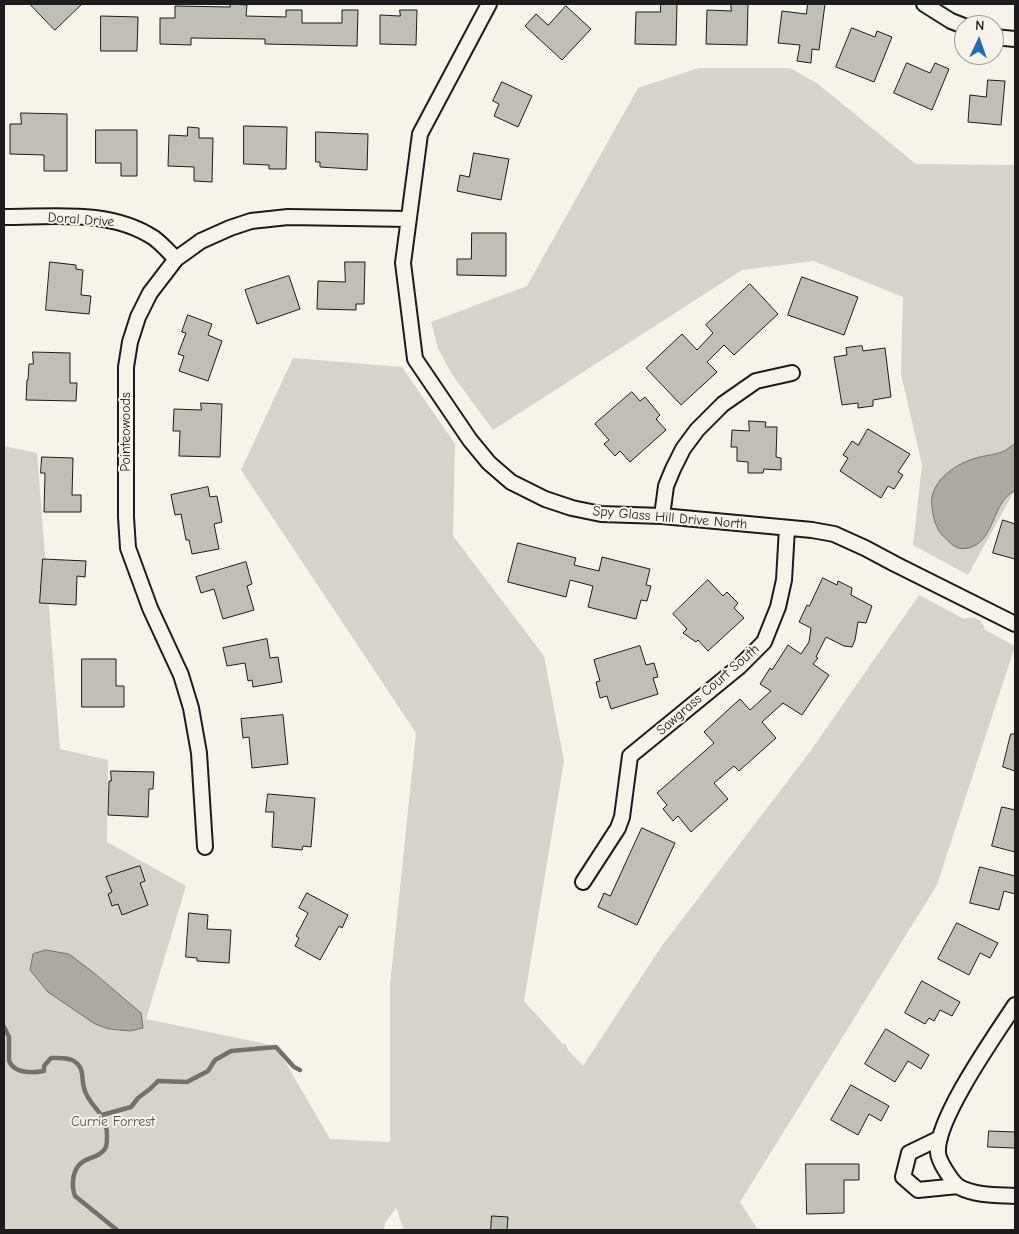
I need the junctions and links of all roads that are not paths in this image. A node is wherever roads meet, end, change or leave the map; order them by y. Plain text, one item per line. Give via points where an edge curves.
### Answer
1 (489, 4) edge
2 (924, 4) edge
3 (954, 22) edge
4 (4, 217) edge
5 (409, 219) junction
6 (176, 259) junction
7 (792, 373) dead end
8 (662, 516) junction
9 (787, 528) junction
10 (1015, 624) edge
11 (205, 847) dead end
12 (583, 882) dead end
13 (1015, 1005) edge
14 (940, 1138) junction
15 (958, 1186) junction
16 (1015, 1196) edge

1 - 5 street, Spy Glass Hill Drive North via 420,134
2 - 3 street
4 - 6 street, Doral Drive via 77,217 116,222 154,238
5 - 6 street, Pointeowoods via 288,218 251,221 201,241
5 - 8 street, Spy Glass Hill Drive North via 403,263 414,359 489,463 511,482 572,508 601,514
6 - 11 street, Pointeowoods via 150,293 130,342 126,367 126,517 128,548 138,578 181,675 191,708 199,753
7 - 8 street via 756,381 723,404 697,430 683,448 666,486
8 - 9 street, Spy Glass Hill Drive North
9 - 10 street, Spy Glass Hill Drive North via 834,534
9 - 12 street, Sawgrass Court South via 784,580 764,642 740,666 630,756 618,828
13 - 14 street via 951,1109
14 - 15 street via 938,1153 946,1172
14 - 15 street via 909,1153 903,1177 918,1190
15 - 16 street via 978,1194

